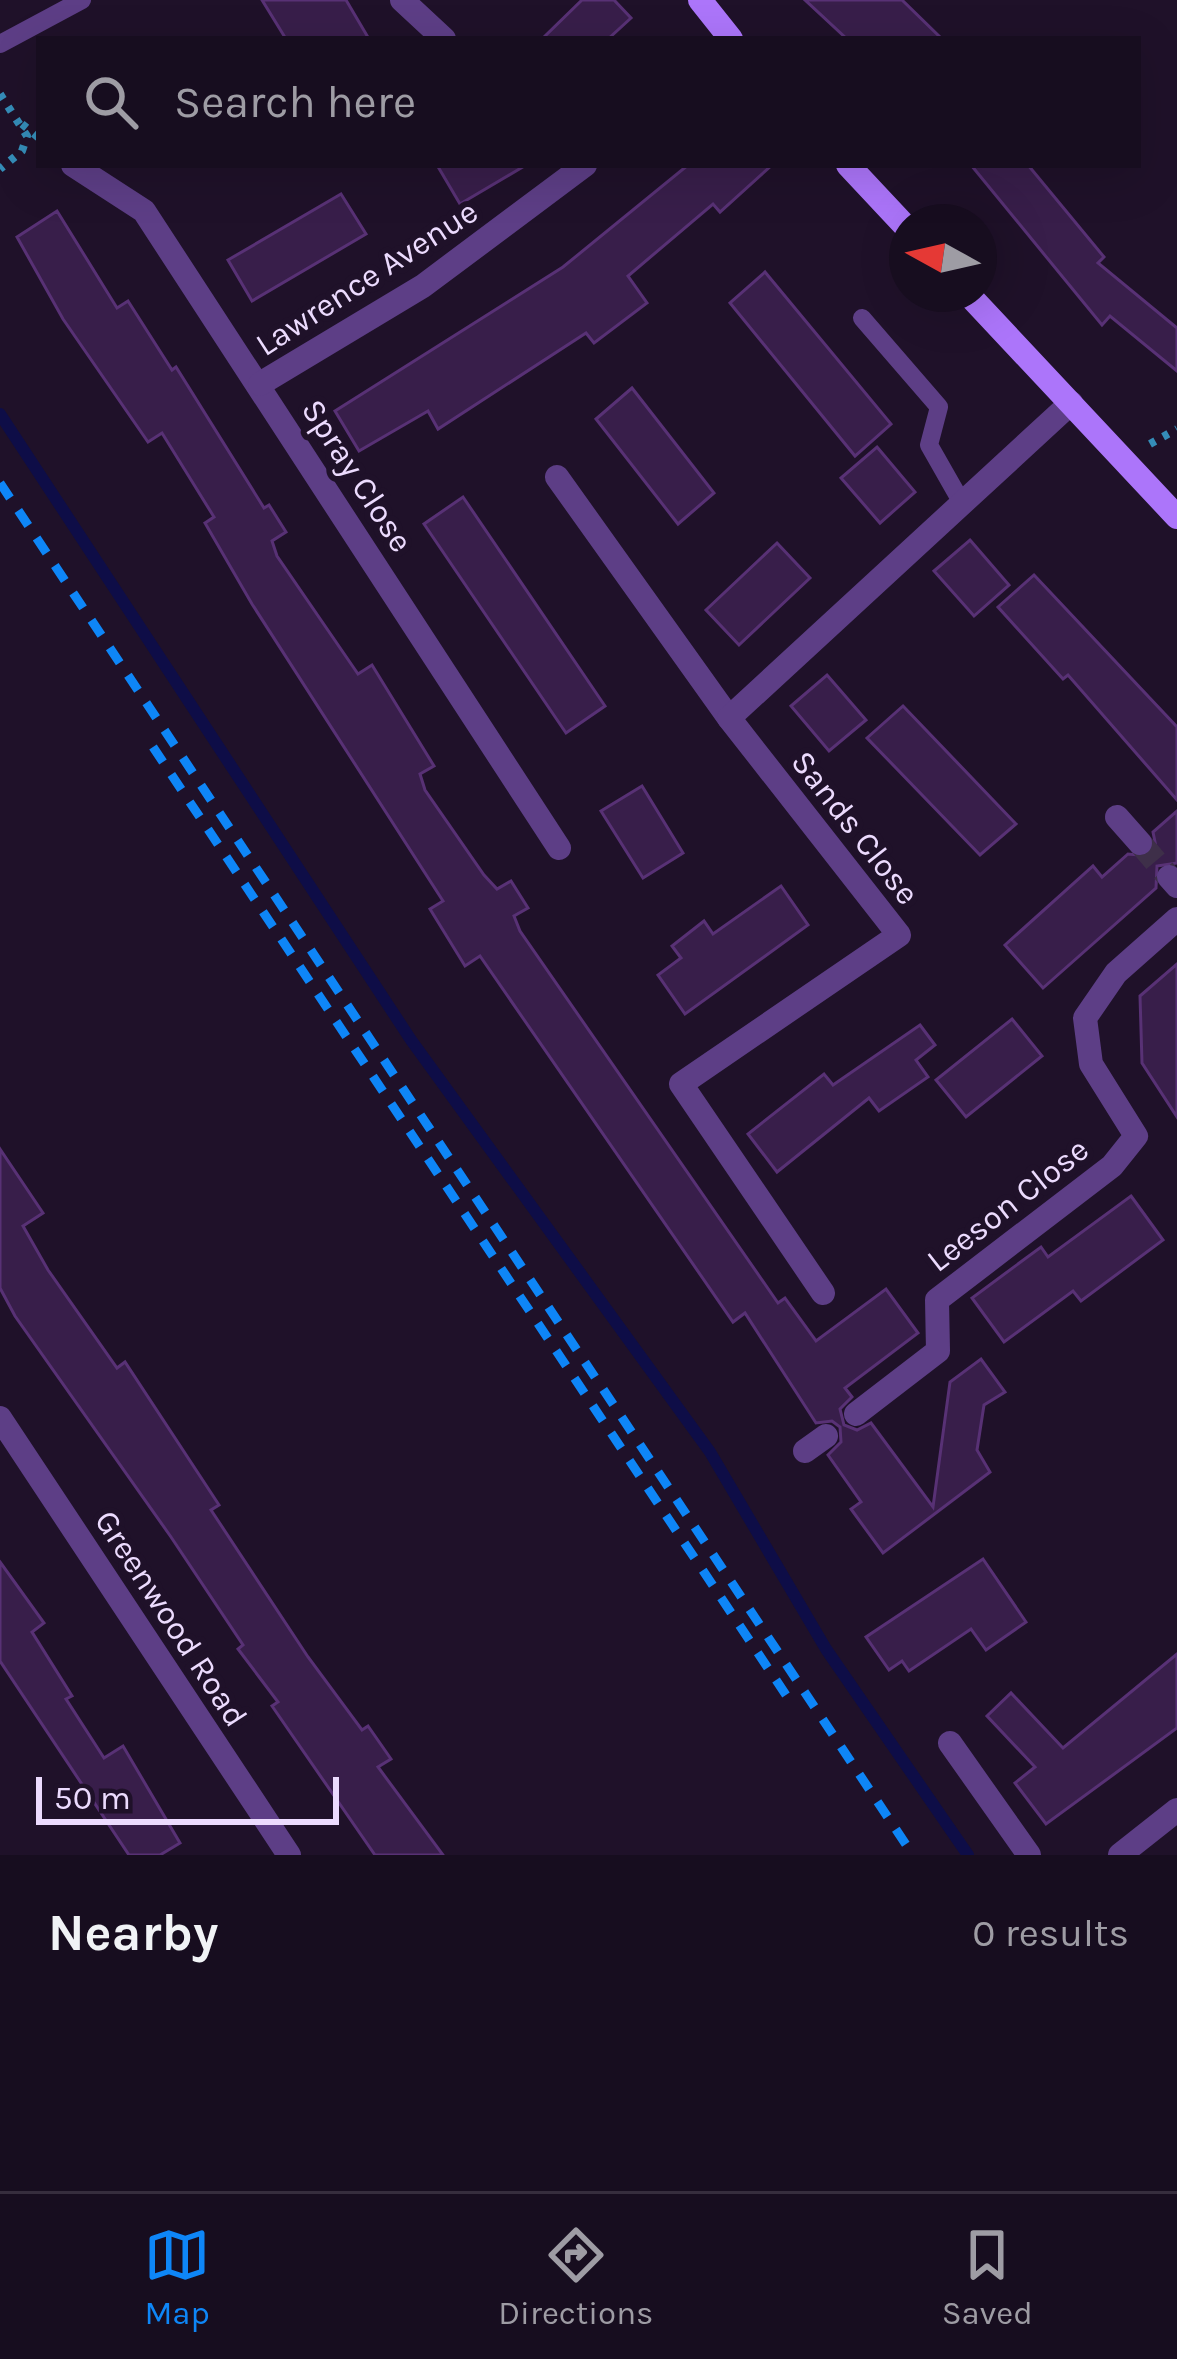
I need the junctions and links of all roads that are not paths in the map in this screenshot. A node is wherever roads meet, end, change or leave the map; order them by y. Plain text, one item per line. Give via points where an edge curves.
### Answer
1 (82, 0) edge
2 (402, 0) edge
3 (700, 0) edge
4 (441, 36) edge
5 (727, 36) edge
6 (0, 44) edge
7 (78, 168) edge
8 (851, 168) edge
9 (568, 171) edge
10 (889, 209) edge
11 (985, 312) edge
12 (862, 318) dead end
13 (260, 384) junction
14 (1071, 404) junction
15 (557, 477) dead end
16 (962, 503) junction
17 (1177, 517) edge
18 (729, 718) junction
19 (1117, 817) dead end
20 (1140, 843) tunnel mouth
21 (560, 848) dead end
22 (1177, 919) edge
23 (823, 1293) dead end
24 (856, 1414) dead end
25 (0, 1418) edge
26 (950, 1743) dead end
27 (1177, 1810) edge
28 (289, 1855) edge
29 (1029, 1855) edge
30 (1120, 1855) edge

1 - 6 lane
2 - 4 street
3 - 5 street
7 - 13 street, Spray Close via 145,211
8 - 10 street
9 - 13 street, Lawrence Avenue via 423,286
11 - 14 street
12 - 16 lane via 939,406 929,445
13 - 21 street, Spray Close
14 - 16 street
14 - 17 street
15 - 18 street
16 - 18 street
18 - 23 street, Sands Close via 899,935 681,1084
19 - 20 street
22 - 24 street, Leeson Close via 1116,973 1085,1018 1091,1064 1136,1136 1112,1166 937,1300 938,1351
25 - 28 street, Greenwood Road
26 - 29 street
27 - 30 street

